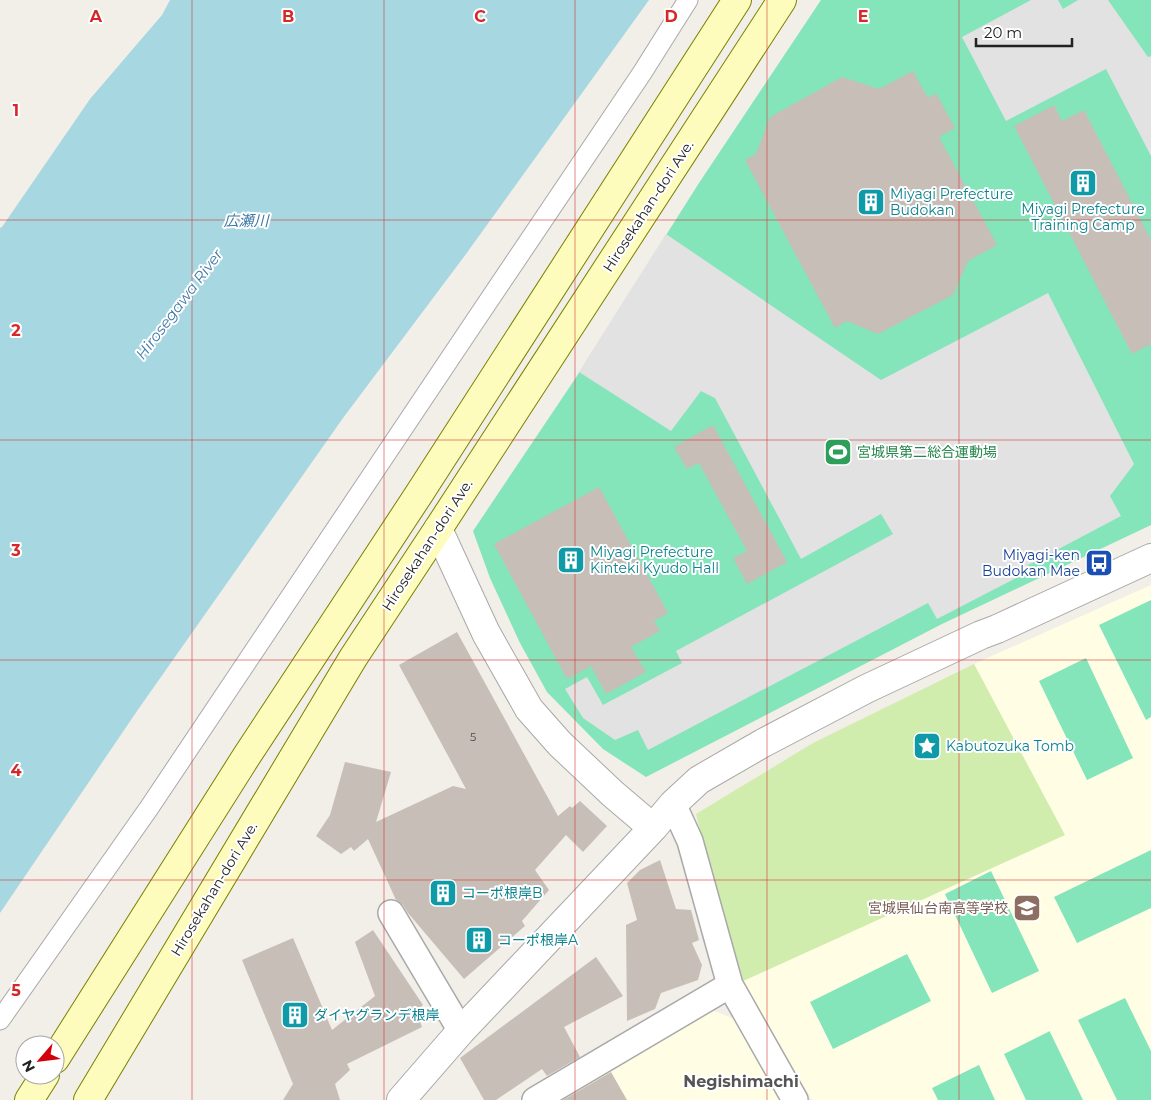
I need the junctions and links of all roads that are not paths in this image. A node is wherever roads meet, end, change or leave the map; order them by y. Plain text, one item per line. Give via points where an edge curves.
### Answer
1 (688, 0) edge
2 (737, 0) edge
3 (782, 0) edge
4 (438, 529) junction
5 (1151, 558) edge
6 (673, 804) junction
7 (653, 828) junction
8 (391, 914) dead end
9 (730, 985) junction
10 (0, 1020) edge
11 (461, 1031) junction
12 (65, 1044) edge
13 (39, 1085) edge
14 (30, 1100) edge
15 (88, 1100) edge
16 (401, 1100) edge
17 (535, 1100) edge
18 (795, 1100) edge

1 - 10 street via 149,808
2 - 12 main road via 246,757
3 - 4 main road, Hirosekahan-dori Ave.
4 - 7 street via 486,633 529,709 560,744
4 - 15 main road, Hirosekahan-dori Ave. via 353,658
5 - 6 street via 866,689 699,780
6 - 7 street
6 - 9 street via 690,841
7 - 11 street
8 - 11 street
9 - 17 street
9 - 18 street
11 - 16 street
13 - 14 main road

